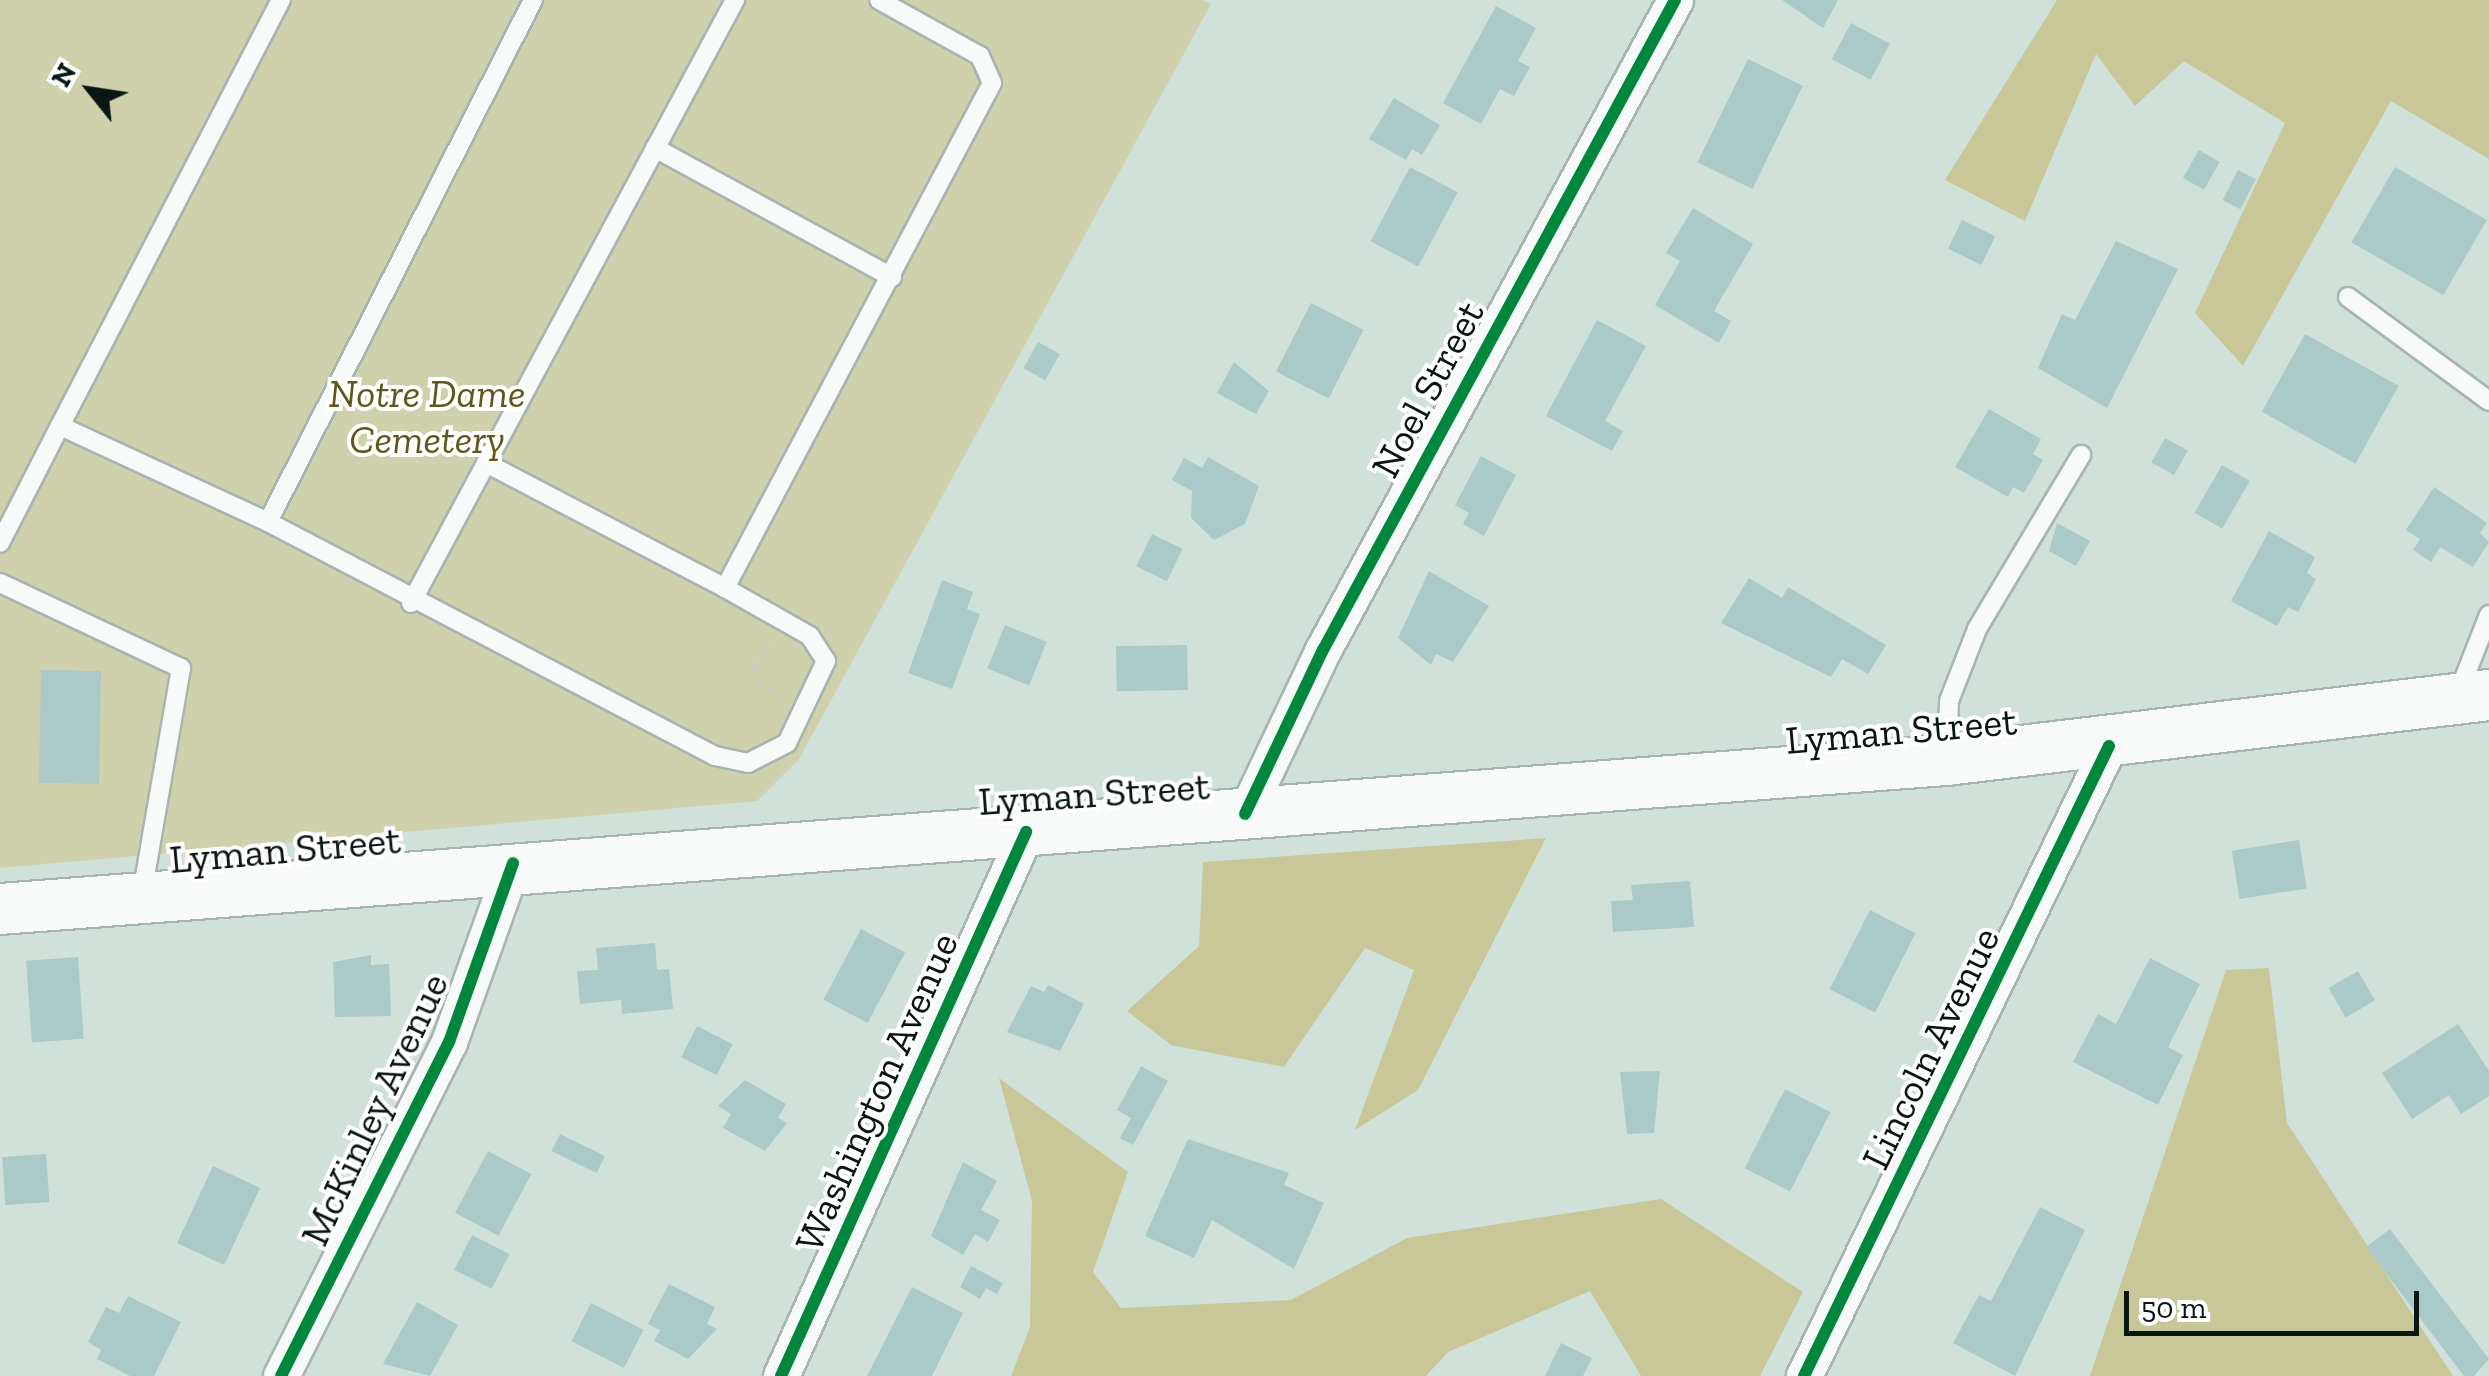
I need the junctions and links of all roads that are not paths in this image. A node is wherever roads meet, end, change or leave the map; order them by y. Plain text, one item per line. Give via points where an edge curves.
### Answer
1 (281, 0) edge
2 (533, 0) edge
3 (735, 0) edge
4 (878, 0) edge
5 (1675, 0) edge
6 (655, 148) junction
7 (892, 277) junction
8 (2348, 297) dead end
9 (2489, 401) edge
10 (60, 426) junction
11 (2080, 455) dead end
12 (486, 463) junction
13 (268, 522) junction
14 (0, 543) edge
15 (0, 584) edge
16 (724, 588) junction
17 (411, 602) junction
18 (2489, 614) edge
19 (2473, 697) edge
20 (2109, 746) junction
21 (1946, 760) junction
22 (1245, 814) junction
23 (1026, 832) junction
24 (514, 863) junction
25 (142, 894) junction
26 (0, 908) edge
27 (281, 1376) edge
28 (781, 1376) edge
29 (1804, 1376) edge

1 - 10 lane
2 - 13 lane
3 - 6 lane
4 - 7 lane via 980,56 992,83
5 - 22 street, Noel Street via 1323,650
6 - 7 lane
6 - 12 lane
7 - 16 lane
8 - 9 lane
10 - 13 lane
10 - 14 lane
11 - 21 lane via 1977,629 1950,701
12 - 16 lane
12 - 17 lane
13 - 17 lane
15 - 25 lane via 181,668
16 - 17 lane via 810,636 826,660 806,710 776,755 729,761
18 - 19 lane
19 - 20 main road, Lyman Street
20 - 21 main road, Lyman Street
20 - 29 street, Lincoln Avenue
21 - 22 main road, Lyman Street
22 - 23 main road, Lyman Street
23 - 24 main road, Lyman Street
23 - 28 street, Washington Avenue
24 - 25 main road, Lyman Street
24 - 27 street, McKinley Avenue via 449,1042
25 - 26 main road, Lyman Street

